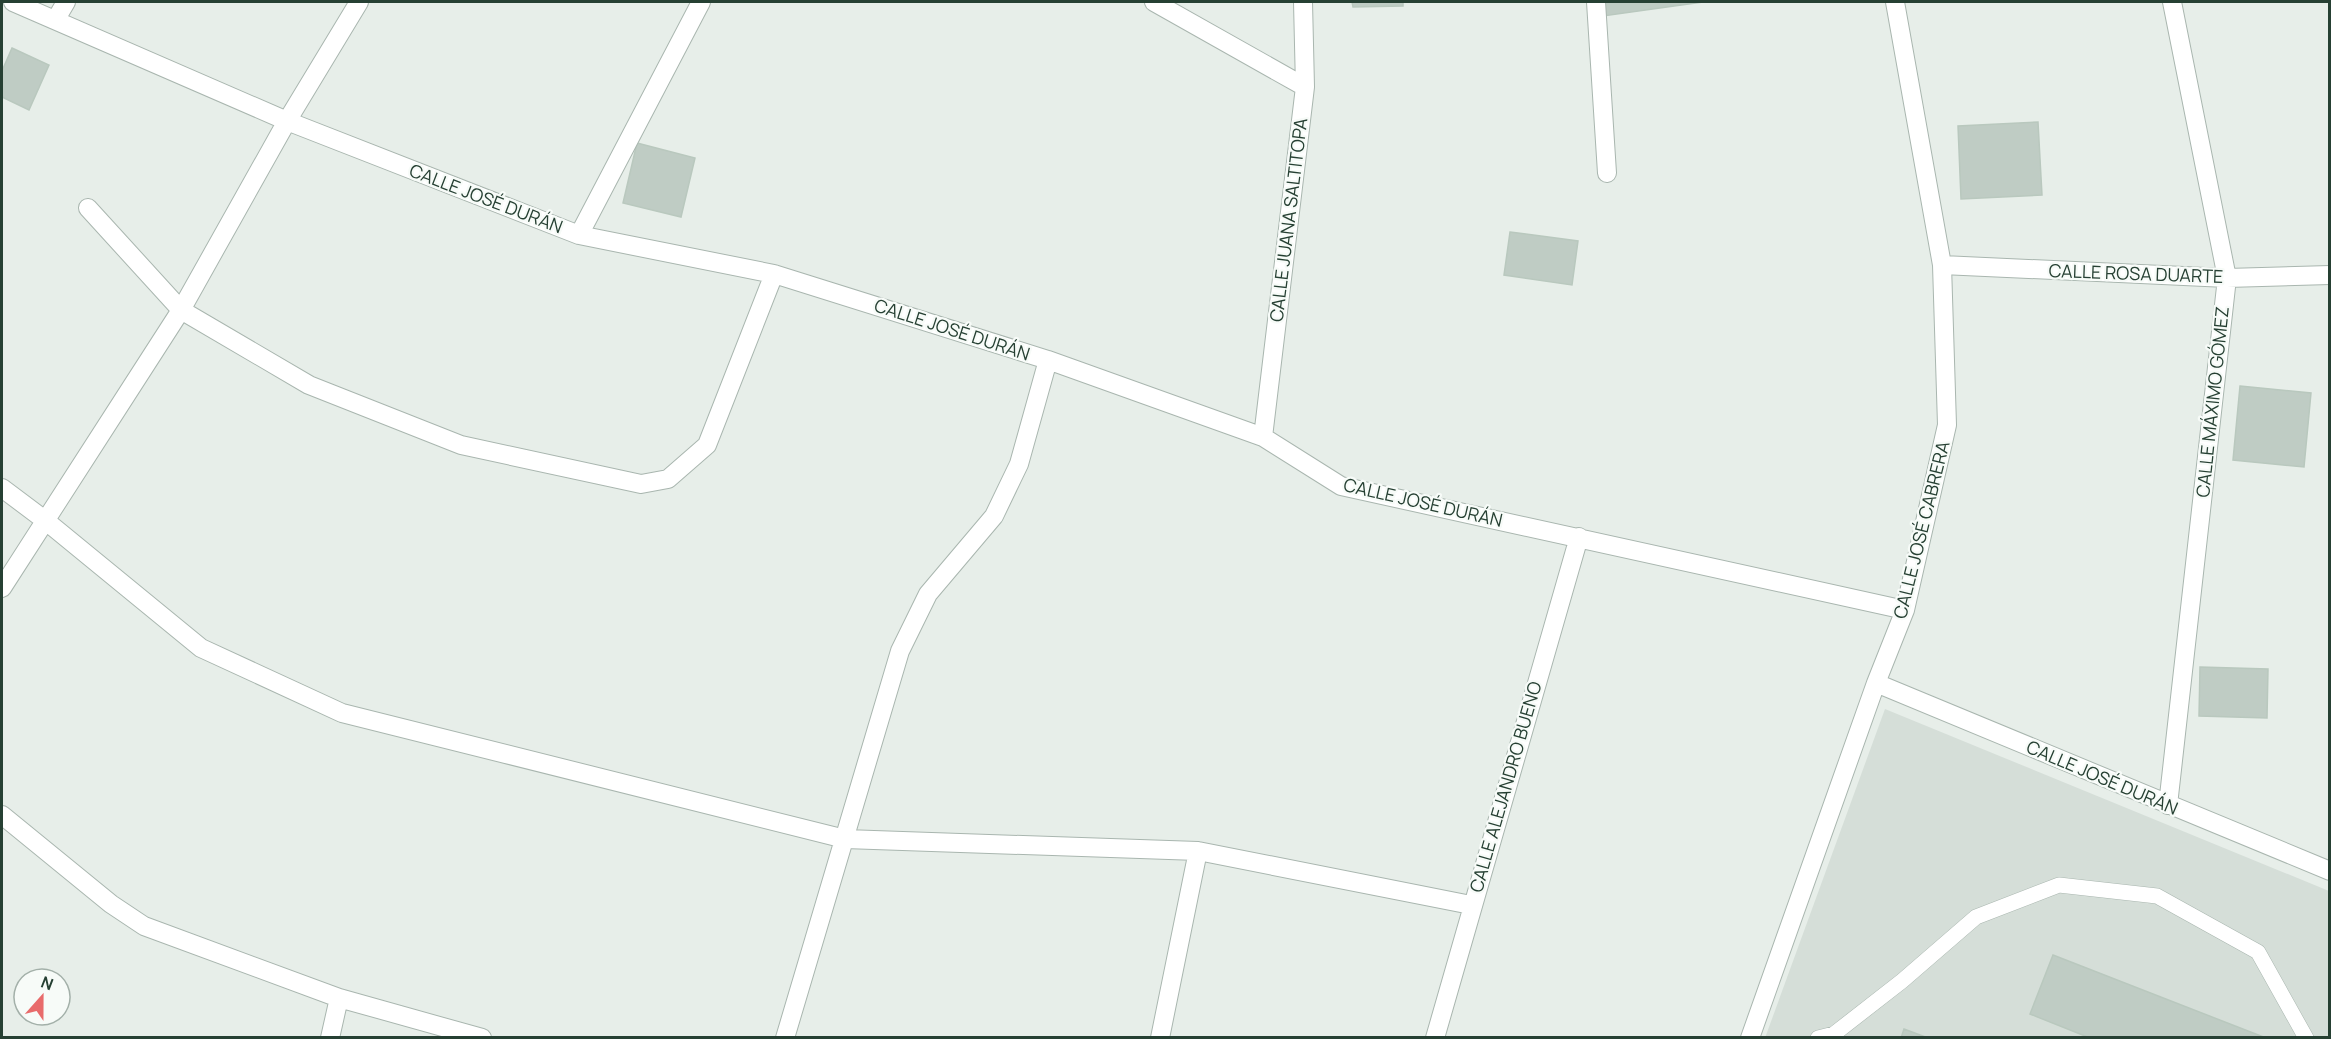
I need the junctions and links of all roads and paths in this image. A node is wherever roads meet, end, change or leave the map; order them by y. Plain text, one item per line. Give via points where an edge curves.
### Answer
1 (13, 2) edge
2 (66, 2) edge
3 (359, 2) edge
4 (701, 2) edge
5 (1154, 2) edge
6 (1303, 2) edge
7 (1596, 2) edge
8 (1895, 2) edge
9 (2172, 2) edge
10 (56, 19) junction
11 (1305, 87) junction
12 (287, 121) junction
13 (1607, 173) dead end
14 (88, 208) dead end
15 (579, 236) junction
16 (1942, 265) junction
17 (774, 273) junction
18 (2330, 274) edge
19 (2227, 278) junction
20 (181, 310) junction
21 (1048, 360) junction
22 (1263, 437) junction
23 (2, 488) edge
24 (46, 521) junction
25 (1579, 537) junction
26 (2, 588) edge
27 (1905, 610) junction
28 (1876, 683) junction
29 (2168, 805) junction
30 (2, 815) edge
31 (845, 839) junction
32 (1198, 851) junction
33 (2330, 871) edge
34 (1471, 905) junction
35 (339, 998) junction
36 (330, 1038) edge
37 (482, 1038) edge
38 (785, 1038) edge
39 (1160, 1038) edge
40 (1435, 1038) edge
41 (1750, 1038) edge
42 (1818, 1038) edge
43 (2306, 1038) edge

1 - 10 street, CALLE JOSÉ DURÁN
2 - 10 street
3 - 12 street
4 - 15 street
5 - 11 street
6 - 11 street, CALLE JUANA SALTITOPA
7 - 13 street
8 - 16 street, CALLE JOSÉ CABRERA
9 - 19 street, CALLE MÁXIMO GÓMEZ
10 - 12 street, CALLE JOSÉ DURÁN
11 - 22 street, CALLE JUANA SALTITOPA
12 - 15 street, CALLE JOSÉ DURÁN
12 - 20 street
14 - 20 street
15 - 17 street, CALLE JOSÉ DURÁN
16 - 19 street, CALLE ROSA DUARTE
16 - 27 street, CALLE JOSÉ CABRERA via 1947,425
17 - 20 street via 707,445 668,478 641,484 461,445 309,385
17 - 21 street, CALLE JOSÉ DURÁN
18 - 19 street, CALLE ROSA DUARTE
19 - 29 street, CALLE MÁXIMO GÓMEZ
20 - 24 street
21 - 22 street, CALLE JOSÉ DURÁN
21 - 31 street via 1018,464 994,516 928,594 900,651
22 - 25 street, CALLE JOSÉ DURÁN via 1341,486
23 - 24 street
24 - 26 street
24 - 31 street via 201,648 342,713
25 - 27 street, CALLE JOSÉ DURÁN
25 - 34 street, CALLE ALEJANDRO BUENO
27 - 28 street, CALLE JOSÉ CABRERA
28 - 29 street, CALLE JOSÉ DURÁN
28 - 41 street, CALLE JOSÉ CABRERA
29 - 33 street, CALLE JOSÉ DURÁN
30 - 35 street via 144,926
31 - 32 street
31 - 38 street
32 - 34 street
32 - 39 street
34 - 40 street, CALLE ALEJANDRO BUENO
35 - 36 street
35 - 37 street
42 - 43 lane via 1834,1034 1976,916 2059,885 2157,896 2258,952

